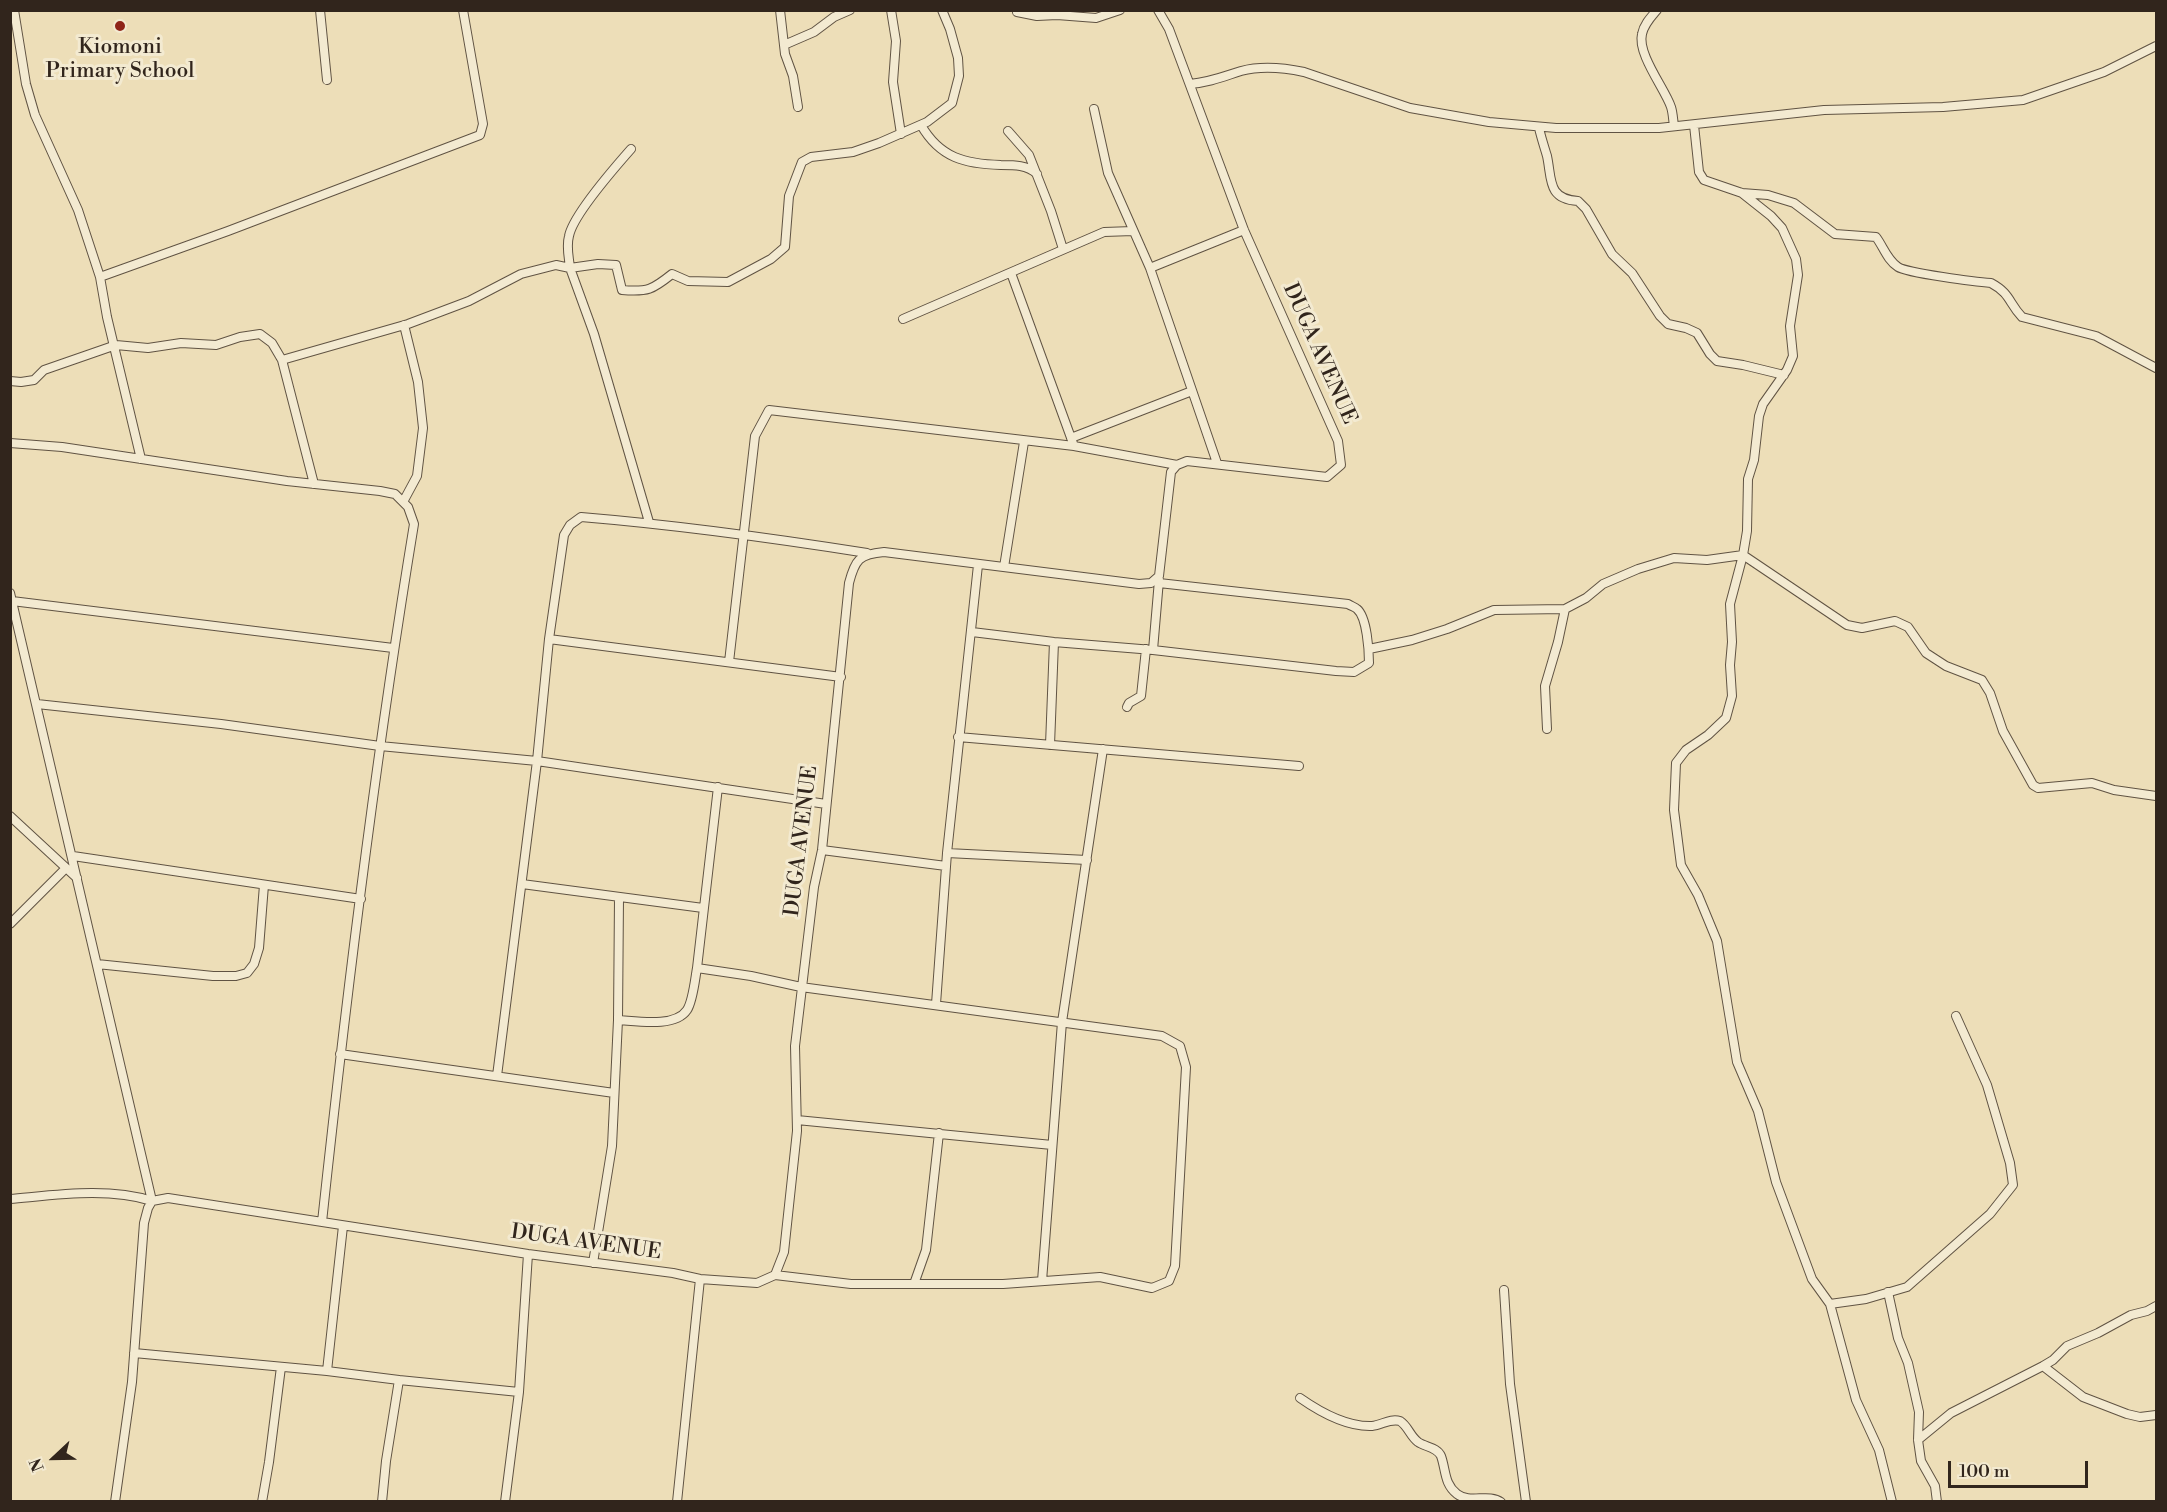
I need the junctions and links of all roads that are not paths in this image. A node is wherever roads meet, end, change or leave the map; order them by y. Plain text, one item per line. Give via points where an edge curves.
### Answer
1 (14, 10) edge
2 (320, 10) edge
3 (463, 10) edge
4 (780, 10) edge
5 (850, 10) edge
6 (891, 10) edge
7 (942, 10) edge
8 (1120, 10) edge
9 (1158, 10) edge
10 (1658, 10) edge
11 (1017, 12) dead end
12 (784, 45) junction
13 (2157, 46) edge
14 (327, 80) dead end
15 (1190, 84) junction
16 (798, 107) dead end
17 (1094, 109) dead end
18 (921, 125) junction
19 (1694, 125) junction
20 (1674, 126) junction
21 (1539, 128) junction
22 (1008, 131) dead end
23 (901, 134) junction
24 (631, 148) dead end
25 (1037, 174) junction
26 (1742, 193) junction
27 (1244, 230) junction
28 (1133, 231) junction
29 (1064, 249) junction
30 (570, 268) junction
31 (1150, 268) junction
32 (1011, 273) junction
33 (100, 277) junction
34 (903, 319) dead end
35 (404, 325) junction
36 (116, 345) junction
37 (282, 360) junction
38 (2157, 368) edge
39 (1784, 375) junction
40 (10, 381) edge
41 (1192, 391) junction
42 (1024, 442) junction
43 (1072, 442) junction
44 (10, 443) edge
45 (141, 459) junction
46 (1217, 463) junction
47 (1177, 465) junction
48 (314, 484) junction
49 (403, 502) junction
50 (649, 522) junction
51 (744, 533) junction
52 (870, 553) junction
53 (1743, 555) junction
54 (978, 564) junction
55 (1004, 567) junction
56 (1159, 579) junction
57 (11, 597) edge
58 (1565, 609) junction
59 (972, 632) junction
60 (549, 639) junction
61 (1054, 642) junction
62 (393, 648) junction
63 (1149, 649) junction
64 (1369, 649) junction
65 (729, 662) junction
66 (841, 677) junction
67 (37, 704) junction
68 (1126, 707) dead end
69 (1547, 729) dead end
70 (958, 737) junction
71 (1050, 745) junction
72 (380, 746) junction
73 (1103, 749) junction
74 (537, 761) junction
75 (1299, 766) dead end
76 (718, 787) junction
77 (2157, 796) edge
78 (826, 804) junction
79 (10, 816) edge
80 (822, 850) junction
81 (947, 853) junction
82 (73, 856) junction
83 (1087, 860) junction
84 (946, 866) junction
85 (66, 868) junction
86 (77, 878) junction
87 (522, 884) junction
88 (264, 885) junction
89 (619, 898) junction
90 (361, 899) junction
91 (704, 908) junction
92 (10, 924) edge
93 (97, 964) junction
94 (697, 968) junction
95 (801, 987) junction
96 (936, 1004) junction
97 (1956, 1016) dead end
98 (618, 1020) junction
99 (1062, 1022) junction
100 (340, 1054) junction
101 (497, 1076) junction
102 (614, 1093) junction
103 (797, 1120) junction
104 (939, 1133) junction
105 (1053, 1145) junction
106 (10, 1199) edge
107 (152, 1201) junction
108 (322, 1222) junction
109 (343, 1226) junction
110 (528, 1254) junction
111 (592, 1263) junction
112 (775, 1275) junction
113 (700, 1278) junction
114 (1042, 1281) junction
115 (914, 1284) junction
116 (1504, 1290) dead end
117 (1887, 1292) junction
118 (1830, 1304) junction
119 (2157, 1306) edge
120 (134, 1353) junction
121 (280, 1366) junction
122 (2043, 1366) junction
123 (327, 1371) junction
124 (399, 1380) junction
125 (519, 1392) junction
126 (1300, 1398) dead end
127 (2157, 1415) edge
128 (1917, 1440) junction
129 (115, 1502) edge
130 (262, 1502) edge
131 (382, 1502) edge
132 (505, 1502) edge
133 (677, 1502) edge
134 (1501, 1502) edge
135 (1526, 1502) edge
136 (1892, 1502) edge
137 (1937, 1502) edge

1 - 33 street via 35,115 78,210
2 - 14 street
3 - 33 street via 483,124 480,135
4 - 12 street
5 - 12 street
6 - 23 street via 896,41 893,82
7 - 18 street via 955,48 959,76 952,103
8 - 11 street via 1095,18
9 - 15 street, DUGA AVENUE via 1170,29
10 - 20 street via 1647,22 1641,40 1652,72 1671,107
12 - 16 street
13 - 19 street via 2104,72 2023,100 1824,110
15 - 21 street via 1207,83 1244,70 1287,68 1410,108
15 - 27 street, DUGA AVENUE
17 - 28 street via 1108,173
18 - 23 street
18 - 25 street via 928,137 960,161 1022,166
19 - 20 street
19 - 26 street via 1699,172 1704,180
20 - 21 street
21 - 39 street via 1553,188 1566,201 1578,201 1586,209 1612,254 1636,279 1660,316 1668,324 1697,333 1717,361
22 - 25 street via 1029,155
23 - 30 street via 853,152 811,157 802,162 789,196 784,247 771,259 728,282 688,281 672,274 642,292 622,290 616,265
24 - 30 street via 569,232
25 - 29 street
26 - 38 street via 1794,203 1835,234 1876,237 1887,257 1899,268 1991,283 2004,290 2022,317 2096,336
26 - 39 street via 1782,228 1796,259 1798,275 1790,326 1793,356
27 - 31 street
27 - 46 street, DUGA AVENUE via 1338,441 1341,465 1326,477
28 - 29 street via 1104,232
28 - 31 street
29 - 32 street
30 - 35 street via 556,265 521,274 469,301
30 - 50 street via 594,334
31 - 41 street
32 - 34 street
32 - 43 street
33 - 36 street
35 - 37 street
35 - 49 street via 418,382 423,428 417,476
36 - 37 street via 216,345 260,334 272,343
36 - 40 street via 44,370 34,380
36 - 45 street
37 - 48 street
39 - 53 street via 1759,416 1748,479
41 - 43 street
41 - 46 street
42 - 43 street, DUGA AVENUE
42 - 51 street, DUGA AVENUE via 769,410 755,436
42 - 55 street
43 - 47 street, DUGA AVENUE
44 - 45 street
45 - 48 street
46 - 47 street, DUGA AVENUE via 1187,460
47 - 56 street via 1171,472
48 - 49 street via 380,490 395,494
49 - 62 street via 414,524
50 - 51 street
50 - 60 street via 581,517 570,525 564,535
51 - 52 street
51 - 65 street
52 - 54 street
52 - 66 street, DUGA AVENUE via 859,558 852,570
53 - 58 street via 1707,560 1674,558 1603,584
53 - 77 street via 1847,625 1862,628 1895,621 1908,627 1926,653 1946,666 1982,680 2003,730 2038,788 2092,783
53 - 118 street via 1730,604 1732,696 1726,718 1686,750 1676,764 1674,810 1681,865 1718,941 1737,1062 1758,1111 1776,1182 1812,1279
54 - 55 street
54 - 59 street
55 - 56 street via 1139,584
56 - 63 street
56 - 64 street via 1348,604 1359,610
57 - 62 street
57 - 67 street
58 - 64 street via 1494,610 1420,638
58 - 69 street via 1545,686
59 - 61 street
59 - 70 street
60 - 65 street
60 - 74 street
61 - 63 street
61 - 71 street
62 - 72 street
63 - 64 street via 1354,672 1369,663
63 - 68 street via 1141,696
65 - 66 street
66 - 78 street, DUGA AVENUE
67 - 72 street
67 - 82 street
70 - 71 street
70 - 81 street
71 - 73 street
72 - 74 street
72 - 90 street
73 - 75 street
73 - 83 street
74 - 76 street
74 - 87 street
76 - 78 street
76 - 91 street
78 - 80 street, DUGA AVENUE
79 - 85 street
80 - 84 street
80 - 95 street, DUGA AVENUE
81 - 83 street
81 - 84 street
82 - 86 street
82 - 88 street
83 - 99 street
84 - 96 street
85 - 86 street
85 - 92 street
86 - 93 street
87 - 89 street
87 - 101 street
88 - 90 street
88 - 93 street via 259,948 247,973 213,976
89 - 91 street
89 - 98 street
90 - 100 street
91 - 94 street
93 - 107 street
94 - 95 street
94 - 98 street via 688,1009 683,1014 656,1022
95 - 96 street
95 - 103 street, DUGA AVENUE via 795,1046
96 - 99 street
97 - 117 street via 1987,1085 2013,1185 1990,1214 1907,1287
98 - 102 street
99 - 105 street
99 - 114 street via 1162,1036 1180,1046 1186,1067 1175,1266 1169,1281 1152,1288 1100,1277
100 - 101 street
100 - 108 street
101 - 102 street
102 - 111 street via 612,1146
103 - 104 street
103 - 112 street, DUGA AVENUE via 784,1252
104 - 105 street
104 - 115 street via 926,1250
105 - 114 street
106 - 107 street, DUGA AVENUE via 107,1194
107 - 108 street, DUGA AVENUE via 168,1198
107 - 120 street via 144,1223
108 - 109 street, DUGA AVENUE
109 - 110 street, DUGA AVENUE
109 - 123 street
110 - 111 street, DUGA AVENUE
110 - 125 street
111 - 113 street, DUGA AVENUE
112 - 113 street, DUGA AVENUE via 757,1283
112 - 115 street via 851,1284
113 - 133 street
114 - 115 street
116 - 135 street via 1510,1384
117 - 118 street
117 - 128 street via 1919,1412
118 - 136 street via 1856,1400 1879,1450
119 - 122 street via 2067,1346
120 - 121 street
120 - 129 street
121 - 123 street
121 - 130 street
122 - 127 street via 2083,1397 2139,1417
122 - 128 street via 1951,1413
123 - 124 street
124 - 125 street
124 - 131 street
125 - 132 street
126 - 134 street via 1316,1410 1345,1421 1372,1426 1400,1421 1420,1444 1440,1454 1449,1486 1458,1495
128 - 137 street via 1921,1461 1935,1486

